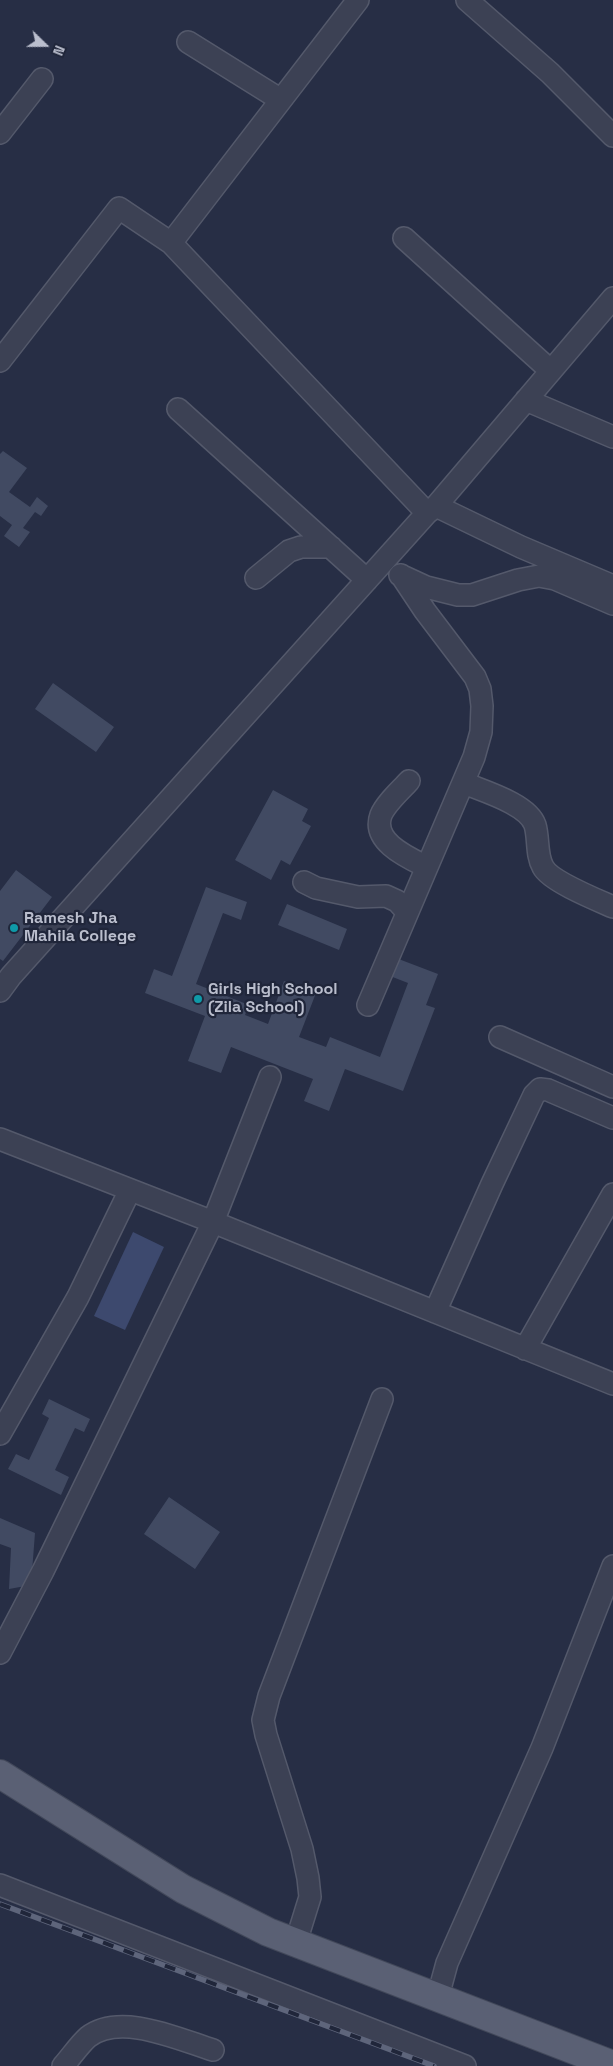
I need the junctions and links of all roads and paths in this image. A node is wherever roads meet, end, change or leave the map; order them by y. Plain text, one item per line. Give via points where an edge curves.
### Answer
1 (358, 0) edge
2 (467, 0) edge
3 (188, 42) dead end
4 (42, 80) dead end
5 (281, 100) junction
6 (0, 133) edge
7 (613, 136) edge
8 (404, 238) dead end
9 (171, 243) junction
10 (613, 298) edge
11 (0, 360) edge
12 (551, 371) junction
13 (526, 400) junction
14 (178, 409) dead end
15 (613, 437) edge
16 (432, 509) junction
17 (331, 547) junction
18 (373, 572) junction
19 (401, 576) junction
20 (256, 578) dead end
21 (613, 586) edge
22 (613, 604) edge
23 (409, 781) dead end
24 (464, 782) junction
25 (427, 867) junction
26 (304, 882) dead end
27 (613, 907) edge
28 (407, 912) junction
29 (4, 978) edge
30 (368, 1005) dead end
31 (500, 1037) dead end
32 (270, 1077) dead end
33 (613, 1087) edge
34 (613, 1118) edge
35 (0, 1139) edge
36 (130, 1190) junction
37 (613, 1194) edge
38 (213, 1222) junction
39 (434, 1312) junction
40 (525, 1349) junction
41 (613, 1384) edge
42 (382, 1399) dead end
43 (0, 1434) edge
44 (613, 1566) edge
45 (0, 1653) edge
46 (0, 1774) edge
47 (0, 1885) edge
48 (296, 1942) junction
49 (438, 1996) junction
50 (213, 2050) dead end
51 (613, 2065) edge
52 (63, 2066) edge
53 (465, 2066) edge

1 - 5 street
2 - 7 street via 550,73
3 - 5 street
4 - 6 street
5 - 9 street
8 - 12 street
9 - 11 street via 119,208
9 - 16 street
10 - 12 street
12 - 13 street
13 - 15 street
13 - 16 street
14 - 17 street
16 - 18 street
16 - 21 street
17 - 18 street
17 - 20 street via 301,547 289,551
18 - 19 street
18 - 29 street
19 - 22 street via 426,587 472,595 540,576 555,579
19 - 24 street via 464,661 480,689 481,732
23 - 25 street via 381,815 380,828 387,842 400,854
24 - 25 street
24 - 27 street via 528,814 535,825 542,867 558,880
25 - 28 street
26 - 28 street via 316,888 358,897 386,896 397,901
28 - 30 street
31 - 33 street
32 - 38 street
34 - 39 street via 540,1089 492,1184
35 - 36 street
36 - 38 street
36 - 43 street via 78,1297
37 - 40 street
38 - 39 street
38 - 45 street
39 - 40 street
40 - 41 street
42 - 48 street via 269,1696 263,1720 308,1878 310,1897
44 - 49 street via 542,1748 447,1963
46 - 48 main road via 183,1888 268,1932
47 - 53 street
48 - 49 main road
49 - 51 main road
50 - 52 street via 146,2030 123,2026 103,2028 88,2038

